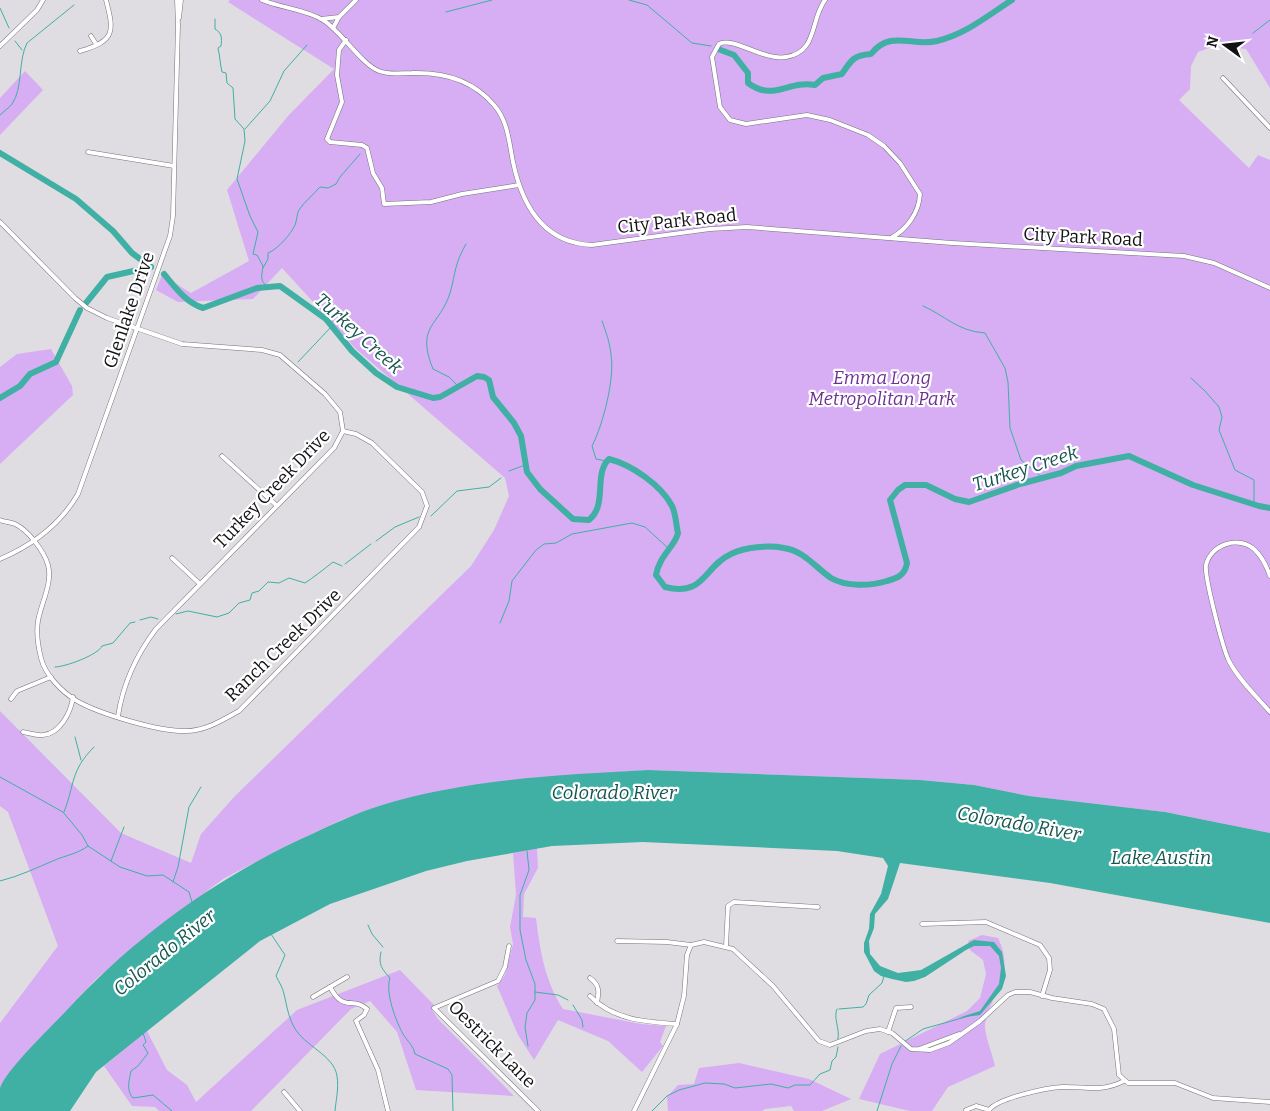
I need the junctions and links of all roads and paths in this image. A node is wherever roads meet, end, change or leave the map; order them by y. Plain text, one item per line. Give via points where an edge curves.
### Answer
1 (43, 0) edge
2 (106, 0) edge
3 (177, 0) edge
4 (182, 0) edge
5 (262, 0) edge
6 (356, 0) edge
7 (825, 0) edge
8 (340, 17) junction
9 (321, 19) junction
10 (178, 25) junction
11 (333, 28) junction
12 (91, 36) dead end
13 (346, 40) junction
14 (96, 44) junction
15 (0, 46) edge
16 (80, 51) dead end
17 (1224, 78) dead end
18 (1270, 128) edge
19 (88, 152) dead end
20 (174, 166) junction
21 (519, 185) junction
22 (0, 222) edge
23 (906, 228) junction
24 (891, 239) junction
25 (909, 240) junction
26 (1270, 288) edge
27 (137, 328) junction
28 (344, 431) junction
29 (222, 456) dead end
30 (276, 506) junction
31 (0, 520) edge
32 (34, 542) junction
33 (172, 558) dead end
34 (0, 559) edge
35 (1270, 576) edge
36 (200, 584) junction
37 (51, 677) junction
38 (72, 697) junction
39 (11, 699) dead end
40 (1270, 712) edge
41 (118, 716) junction
42 (23, 732) dead end
43 (818, 907) dead end
44 (922, 924) dead end
45 (617, 940) dead end
46 (690, 945) junction
47 (509, 946) dead end
48 (726, 946) junction
49 (347, 977) dead end
50 (590, 978) dead end
51 (330, 987) junction
52 (590, 996) dead end
53 (1042, 996) junction
54 (313, 997) dead end
55 (597, 1003) junction
56 (911, 1007) dead end
57 (677, 1024) junction
58 (888, 1032) junction
59 (1124, 1081) junction
60 (284, 1092) dead end
61 (1270, 1102) edge
62 (966, 1110) edge
63 (300, 1111) edge
64 (388, 1111) edge
65 (538, 1111) edge
66 (634, 1111) edge
67 (989, 1111) edge

1 - 15 street
2 - 14 street via 112,30 106,39
3 - 10 street, Glenlake Drive
4 - 10 street, Glenlake Drive
5 - 9 street, City Park Road
6 - 8 street
7 - 23 street via 810,40 792,56 772,57 729,42 719,44 712,57 720,107 730,120 741,124 801,115 817,116 879,142 900,163 919,191 919,202
8 - 9 street
8 - 11 street
9 - 11 street, City Park Road
10 - 20 street, Glenlake Drive
11 - 13 street, City Park Road
12 - 14 street
13 - 21 street, City Park Road via 378,71 446,75 460,80 488,99 504,120
13 - 21 street via 339,50 336,75 342,102 327,139 367,148 373,174 382,188 384,204 431,202
14 - 16 street
17 - 18 street
19 - 20 street
20 - 27 street, Glenlake Drive via 170,236
21 - 24 street, City Park Road via 532,214 546,229 565,240 584,245 734,227
22 - 27 street, Turkey Creek Drive via 87,308
23 - 24 street
23 - 25 street
24 - 25 street, City Park Road
25 - 26 street, City Park Road via 1193,258 1214,263
27 - 28 street, Turkey Creek Drive via 182,344 262,350 280,356 325,394 340,412
27 - 32 street, Glenlake Drive via 78,494 61,519
28 - 30 street, Turkey Creek Drive via 334,448
28 - 41 street, Ranch Creek Drive via 372,443 422,492 427,506 419,527 239,711 205,729 186,732 164,730
29 - 30 street
30 - 36 street, Turkey Creek Drive
31 - 32 street, Ranch Creek Drive via 15,524
32 - 34 street, Glenlake Drive
32 - 37 street, Ranch Creek Drive via 49,573 37,637 42,662
33 - 36 street
35 - 40 street via 1255,550 1238,543 1229,543 1215,550 1206,567 1206,581 1229,660
36 - 41 street, Turkey Creek Drive via 156,629 139,652 120,701
37 - 38 street, Ranch Creek Drive
37 - 39 street via 17,691
38 - 41 street, Ranch Creek Drive
38 - 42 street via 68,714 53,732 42,735
43 - 48 street via 734,902 728,906
44 - 53 street via 986,922 1040,945 1050,958
45 - 46 street
46 - 48 street via 704,942
46 - 57 street
47 - 65 street, Oestrick Lane via 498,981 434,1008
48 - 58 street via 757,969 821,1043 834,1045 866,1031
49 - 51 street
50 - 55 street via 597,983
51 - 54 street
51 - 64 street via 342,1003 362,1005 366,1009 364,1015 356,1020 378,1070
52 - 55 street
53 - 58 street via 1022,991 1008,995 966,1031 916,1050 905,1046
53 - 59 street via 1104,1009 1114,1029 1118,1071
55 - 57 street via 616,1014
56 - 58 street via 896,1008
57 - 66 street
59 - 61 street via 1132,1084 1175,1083 1214,1098
59 - 67 street via 1097,1090 1053,1088 996,1103
60 - 63 street
62 - 67 street via 976,1106

